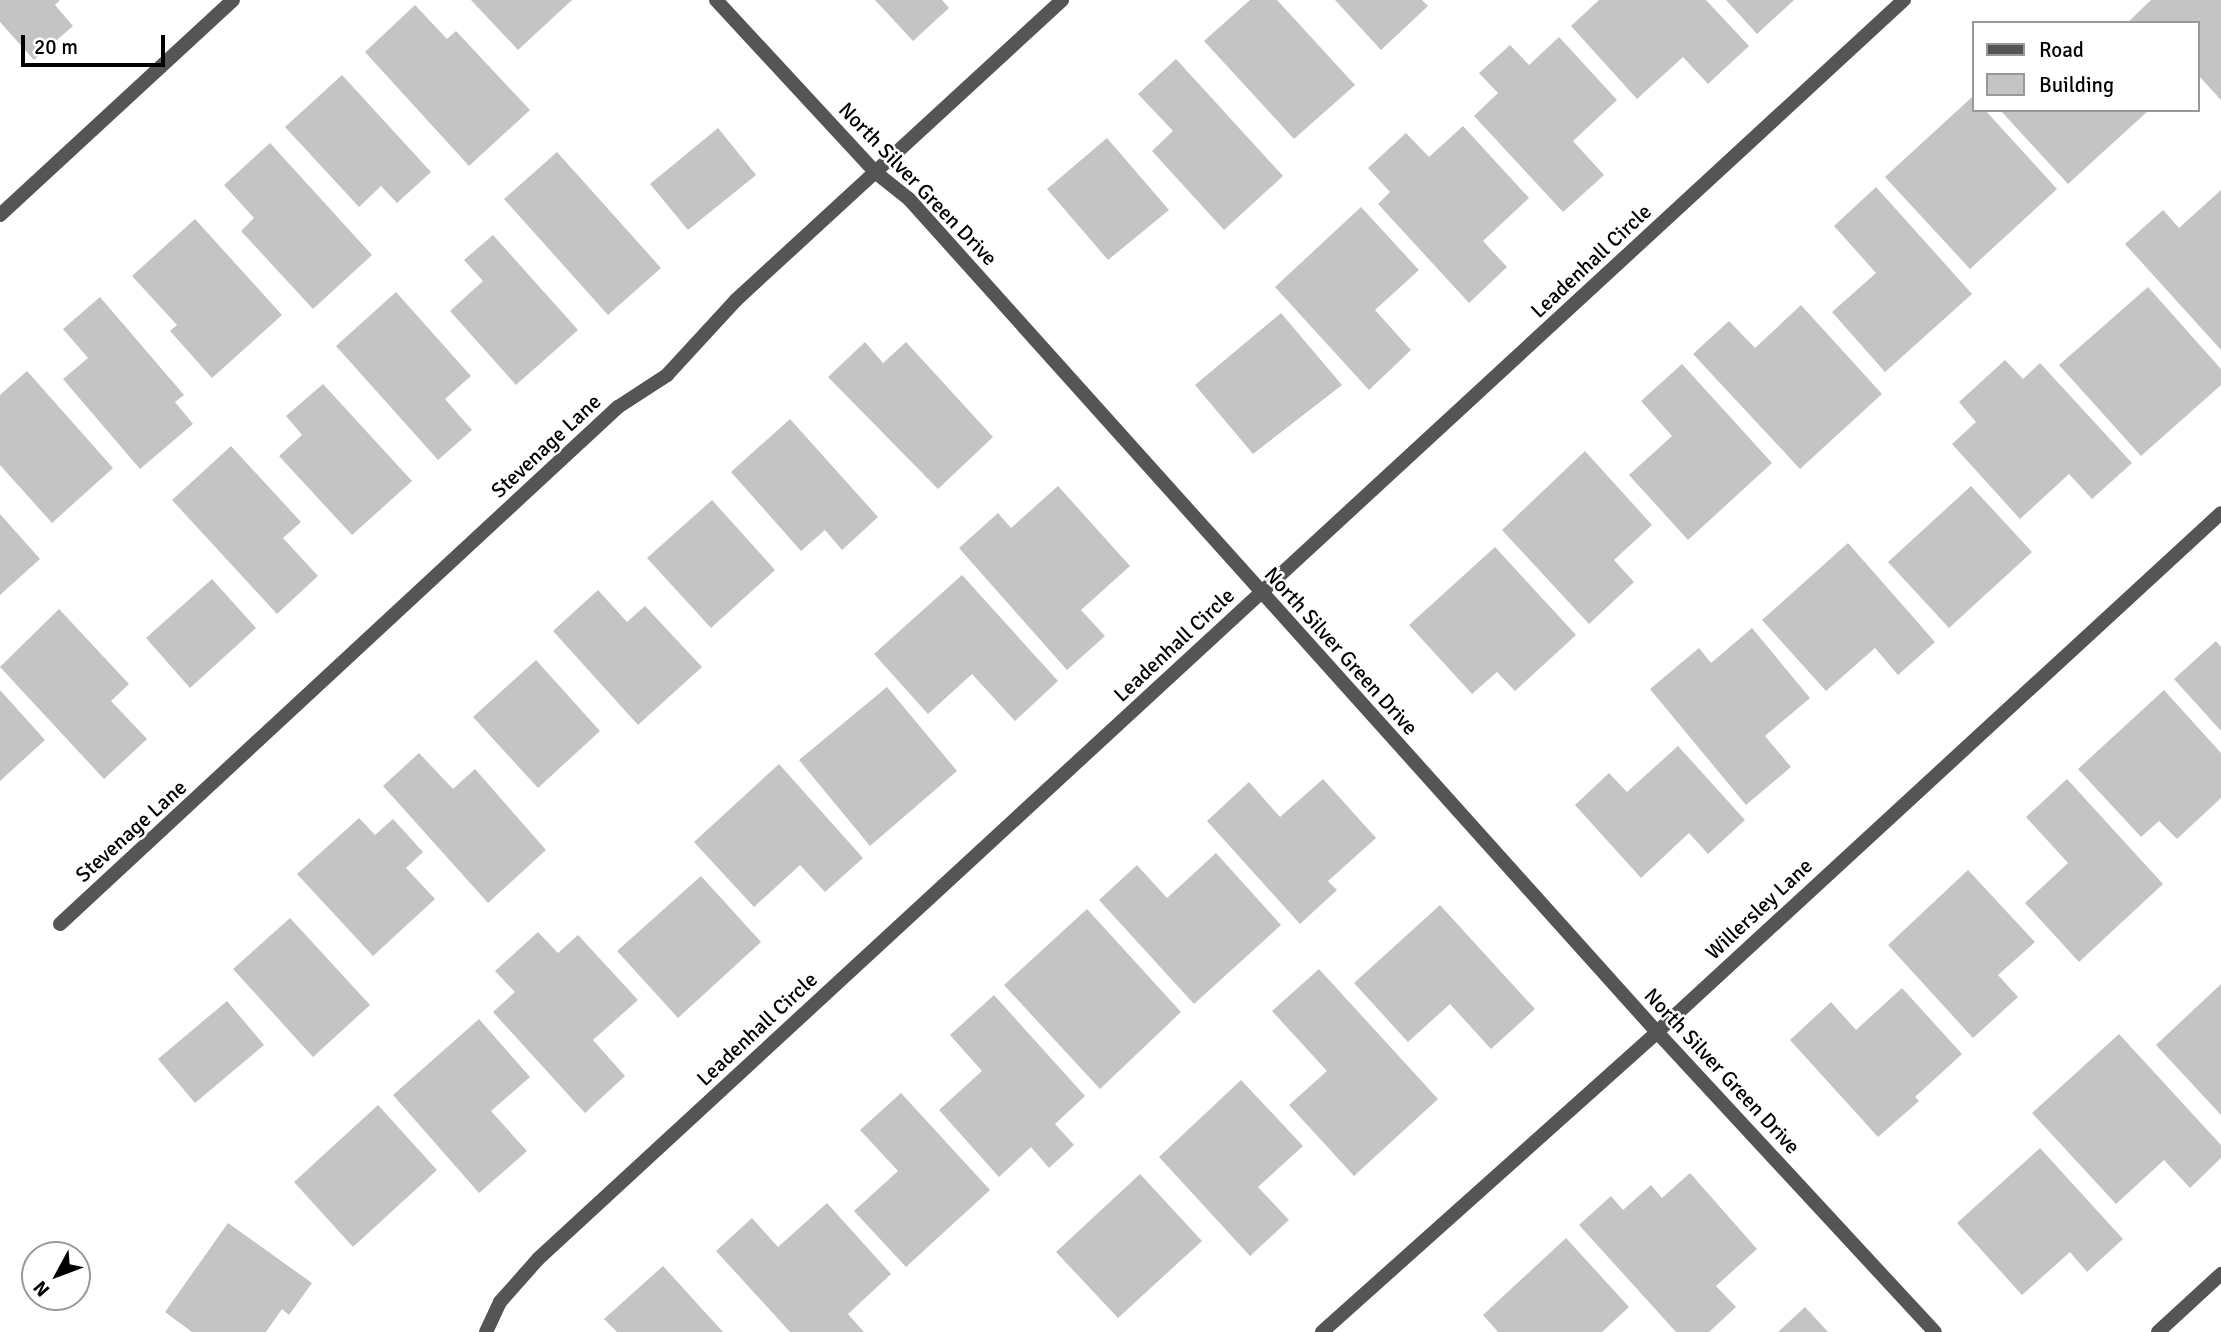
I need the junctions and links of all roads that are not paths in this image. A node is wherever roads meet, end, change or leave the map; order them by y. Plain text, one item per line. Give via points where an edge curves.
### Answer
1 (233, 0) edge
2 (716, 0) edge
3 (1062, 0) edge
4 (1904, 0) edge
5 (875, 172) junction
6 (0, 215) edge
7 (2221, 513) edge
8 (1261, 594) junction
9 (60, 925) dead end
10 (1657, 1032) junction
11 (2221, 1274) edge
12 (486, 1332) edge
13 (1322, 1332) edge
14 (1935, 1332) edge
15 (2158, 1332) edge

1 - 6 street
2 - 5 street, North Silver Green Drive
3 - 5 street, Stevenage Lane
4 - 8 street, Leadenhall Circle
5 - 8 street, North Silver Green Drive via 909,199
5 - 9 street, Stevenage Lane via 736,300 667,375 618,407
7 - 10 street, Willersley Lane
8 - 10 street, North Silver Green Drive
8 - 12 street, Leadenhall Circle via 538,1259 500,1302
10 - 13 street, Willersley Lane
10 - 14 street, North Silver Green Drive
11 - 15 street

